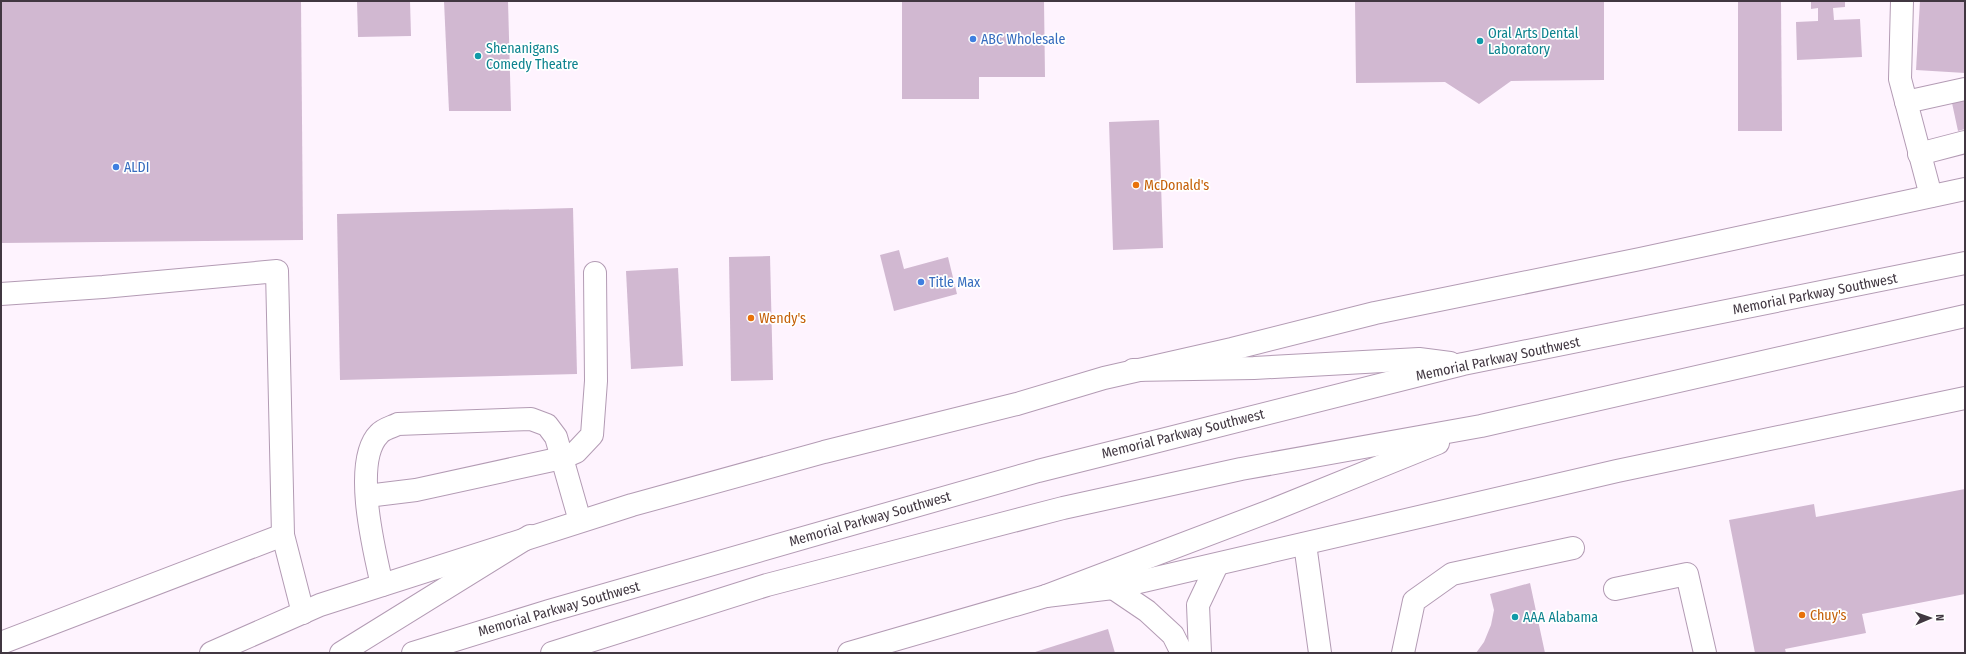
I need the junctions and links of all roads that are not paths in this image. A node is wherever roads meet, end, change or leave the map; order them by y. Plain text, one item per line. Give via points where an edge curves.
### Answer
1 (1902, 1) edge
2 (1965, 89) edge
3 (1906, 102) junction
4 (1965, 142) edge
5 (1919, 154) junction
6 (1965, 189) edge
7 (1931, 196) junction
8 (1965, 263) edge
9 (595, 273) dead end
10 (1, 294) edge
11 (1956, 318) edge
12 (1463, 364) junction
13 (1133, 370) junction
14 (1965, 398) edge
15 (1481, 426) junction
16 (562, 458) junction
17 (367, 496) junction
18 (580, 521) junction
19 (283, 535) junction
20 (530, 536) junction
21 (1305, 544) junction
22 (1573, 548) dead end
23 (1217, 565) junction
24 (382, 585) junction
25 (1113, 588) junction
26 (1614, 589) dead end
27 (1046, 596) junction
28 (302, 613) junction
29 (8, 645) edge
30 (210, 653) edge
31 (340, 653) edge
32 (413, 653) edge
33 (552, 653) edge
34 (849, 653) edge
35 (1182, 653) edge
36 (1200, 653) edge
37 (1320, 653) edge
38 (1403, 653) edge
39 (1705, 653) edge

1 - 3 main road via 1900,79
2 - 3 main road
3 - 5 main road
4 - 5 main road
5 - 7 main road
6 - 7 main road
7 - 13 main road via 1375,314
8 - 12 main road, Memorial Parkway Southwest
9 - 16 main road via 596,381 592,435 576,452
10 - 19 main road via 277,271
11 - 15 main road
12 - 13 main road via 1419,359 1254,368
12 - 32 main road, Memorial Parkway Southwest via 1038,471 549,611
13 - 18 main road via 1017,404 824,452 632,504
14 - 21 main road via 1617,471
15 - 27 main road via 1270,511
15 - 33 main road via 1241,469 1062,508 767,585
16 - 17 main road via 416,490
16 - 17 main road via 556,437 547,425 531,418 398,424 379,433 370,448 366,466
16 - 18 main road
17 - 24 main road via 370,533
18 - 20 main road
19 - 28 main road
19 - 29 main road
20 - 24 main road
20 - 31 main road
21 - 23 main road
21 - 37 main road
22 - 38 main road via 1452,574 1414,600
23 - 25 main road
23 - 36 main road via 1198,605
24 - 28 main road
25 - 27 main road
25 - 35 main road via 1147,611 1173,634
26 - 39 main road via 1687,574
27 - 34 main road
28 - 30 main road

